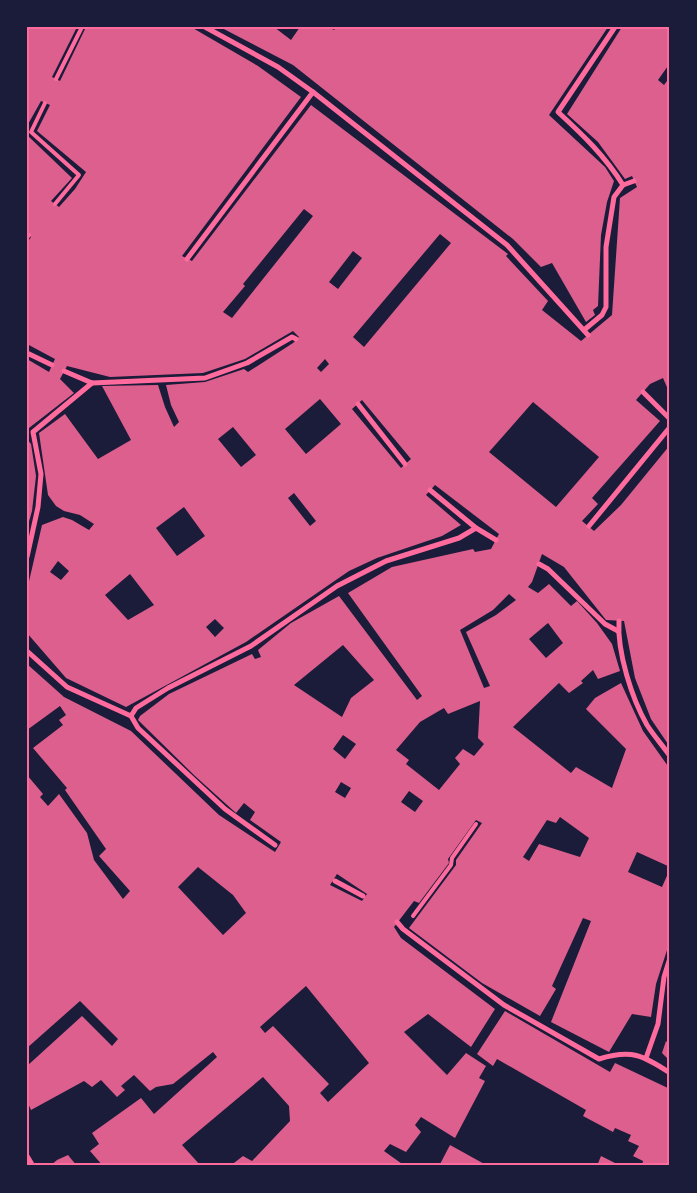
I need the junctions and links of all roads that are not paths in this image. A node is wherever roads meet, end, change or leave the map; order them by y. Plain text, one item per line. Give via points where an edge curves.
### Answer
1 (205, 27) edge
2 (615, 27) edge
3 (313, 92) junction
4 (634, 181) dead end
5 (623, 185) junction
6 (188, 259) dead end
7 (296, 339) dead end
8 (27, 353) edge
9 (52, 365) dead end
10 (64, 371) dead end
11 (92, 383) junction
12 (643, 392) dead end
13 (357, 404) dead end
14 (670, 419) edge
15 (670, 427) edge
16 (405, 464) dead end
17 (430, 490) dead end
18 (589, 526) dead end
19 (476, 528) junction
20 (495, 540) dead end
21 (27, 556) edge
22 (538, 564) dead end
23 (619, 621) dead end
24 (618, 631) junction
25 (27, 651) edge
26 (131, 716) junction
27 (670, 756) edge
28 (275, 845) dead end
29 (335, 881) dead end
30 (363, 896) dead end
31 (397, 922) dead end
32 (670, 958) edge
33 (646, 1058) junction
34 (670, 1073) edge
35 (27, 1156) edge
36 (33, 1166) edge

1 - 3 street via 278,67
2 - 5 street via 558,112 594,145
3 - 5 street via 507,245 586,332 606,307 606,247 614,197
3 - 6 street
4 - 5 street
7 - 11 street via 292,337 247,363 205,378
8 - 9 street
10 - 11 street
11 - 21 street via 33,432 41,474
12 - 14 street
13 - 16 street
15 - 18 street
17 - 19 street
19 - 20 street
19 - 26 street via 459,538 386,561 337,586 251,646 168,688 136,708
22 - 24 street
23 - 24 street
24 - 27 street via 629,682 647,725
25 - 26 street via 67,687
26 - 28 street via 138,729 225,809
29 - 30 street
31 - 33 street via 504,1005 599,1059 630,1053
32 - 33 street via 658,1024
33 - 34 street
35 - 36 street

